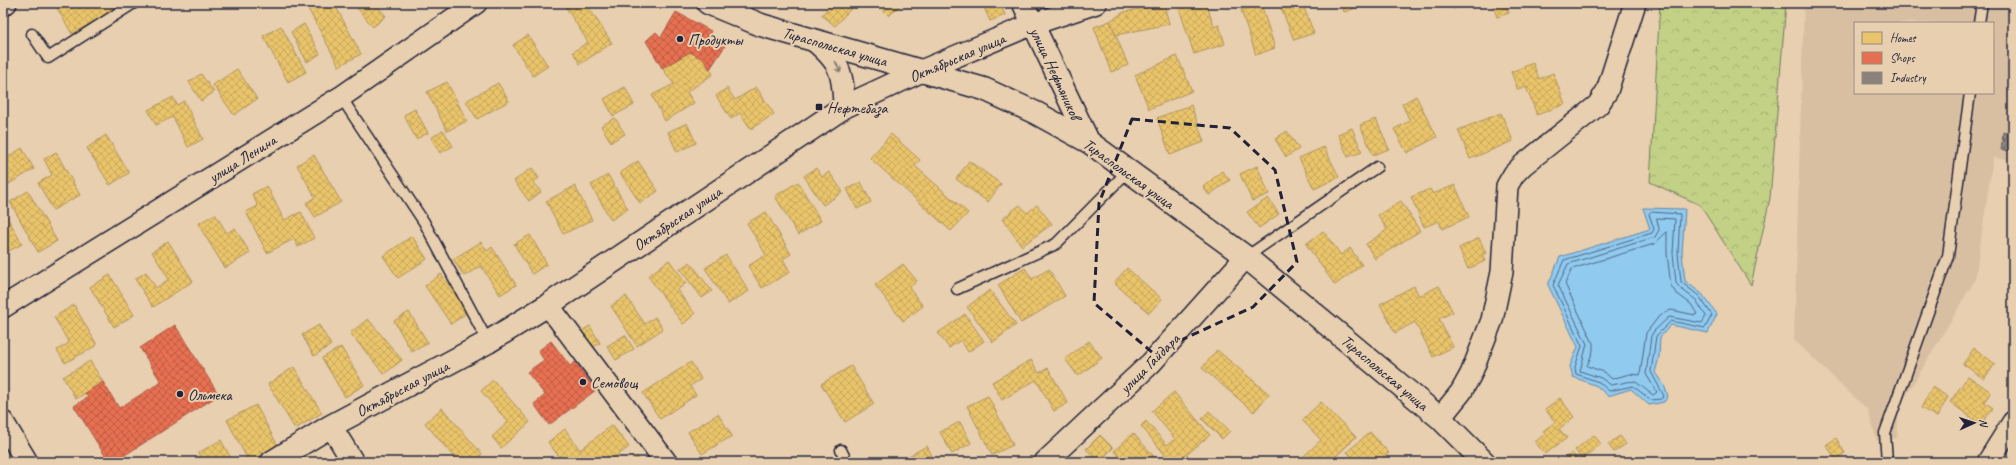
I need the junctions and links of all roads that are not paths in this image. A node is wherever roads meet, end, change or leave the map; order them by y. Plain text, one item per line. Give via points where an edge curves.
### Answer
1 (6, 3) edge
2 (134, 3) edge
3 (476, 3) edge
4 (708, 3) edge
5 (1023, 3) edge
6 (1096, 3) edge
7 (1635, 3) edge
8 (1982, 3) edge
9 (3, 5) edge
10 (1980, 22) edge
11 (1033, 24) junction
12 (32, 34) dead end
13 (812, 38) junction
14 (921, 71) junction
15 (1970, 94) edge
16 (341, 97) junction
17 (844, 107) junction
18 (1089, 142) junction
19 (1377, 167) dead end
20 (1127, 172) junction
21 (1246, 257) junction
22 (957, 289) dead end
23 (548, 305) junction
24 (3, 307) edge
25 (488, 342) junction
26 (1440, 418) junction
27 (3, 422) edge
28 (2013, 422) edge
29 (331, 426) junction
30 (841, 450) dead end
31 (27, 462) edge
32 (272, 462) edge
33 (353, 462) edge
34 (666, 462) edge
35 (847, 462) edge
36 (1045, 462) edge
37 (1484, 462) edge
38 (1887, 462) edge
39 (1988, 462) edge

1 - 9 street
2 - 12 lane via 48,58
3 - 16 street, улица Ленина
4 - 13 street, Тираспольская улица via 761,25
5 - 11 street, улица Нефтяников
6 - 11 street, Октябрьская улица
7 - 26 street via 1607,91 1598,104 1523,165 1507,186 1502,272 1492,320 1471,374 1461,392
8 - 10 lane
11 - 14 street, Октябрьская улица
11 - 18 street, улица Нефтяников
13 - 14 street, Тираспольская улица
13 -> 17 street via 830,53 840,69
14 - 17 street, Октябрьская улица
14 - 18 street, Тираспольская улица via 984,89 1036,113
15 - 38 lane via 1948,256 1885,433
16 - 24 street, улица Ленина
16 - 25 lane via 424,222
17 - 23 street, Октябрьская улица
18 - 20 street, Тираспольская улица
19 - 21 lane
20 - 21 street, Тираспольская улица
20 - 22 lane via 1056,244
21 - 26 street, Тираспольская улица
21 - 36 street, улица Гайдара via 1151,363
23 - 25 street, Октябрьская улица
23 - 34 street
25 - 29 street, Октябрьская улица
26 - 37 street, Тираспольская улица
27 - 31 street
28 - 39 street
29 - 32 street, Октябрьская улица
29 - 33 street
30 - 35 lane

